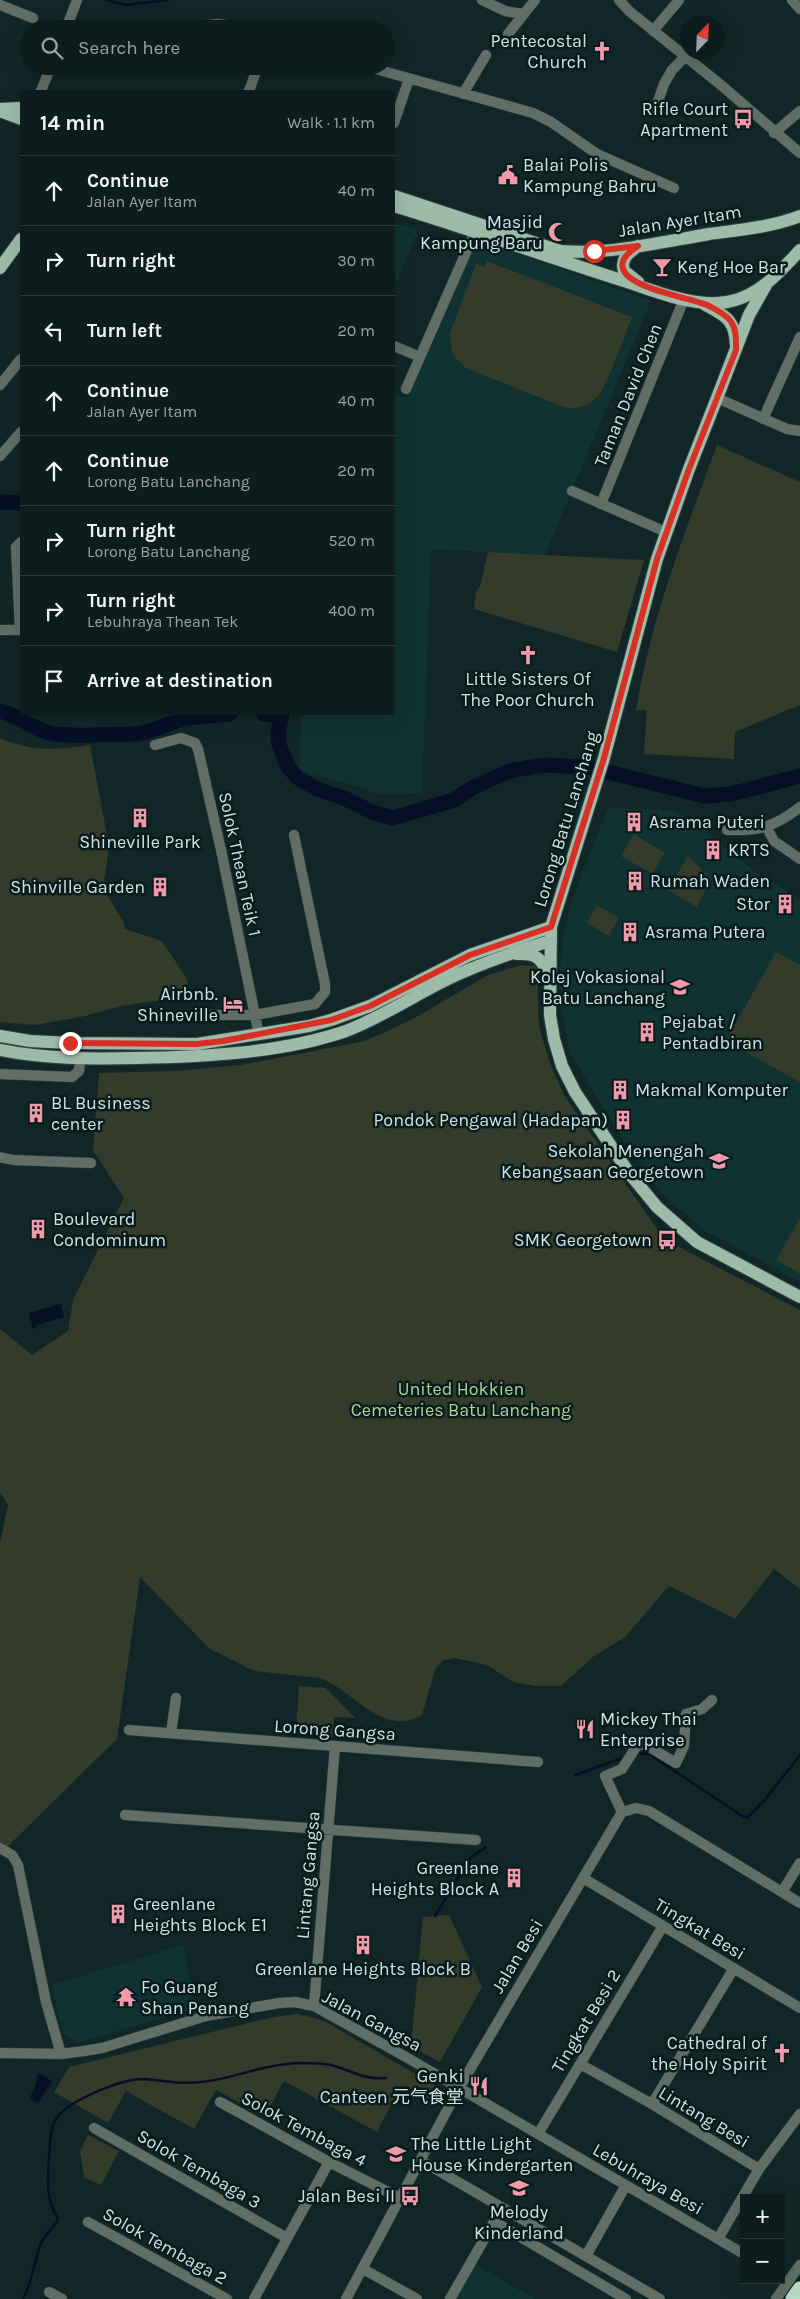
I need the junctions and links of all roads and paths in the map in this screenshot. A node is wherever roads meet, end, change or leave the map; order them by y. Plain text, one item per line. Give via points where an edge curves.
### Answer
1 (77, 0) edge
2 (482, 0) edge
3 (535, 0) edge
4 (619, 0) edge
5 (679, 0) edge
6 (792, 0) edge
7 (0, 5) edge
8 (800, 9) edge
9 (523, 14) junction
10 (34, 18) dead end
11 (69, 20) edge
12 (654, 31) junction
13 (508, 34) dead end
14 (680, 51) edge
15 (486, 55) dead end
16 (682, 60) edge
17 (691, 60) edge
18 (47, 75) edge
19 (255, 75) edge
20 (395, 75) edge
21 (410, 79) junction
22 (41, 90) edge
23 (249, 90) edge
24 (463, 94) junction
25 (20, 108) edge
26 (0, 110) edge
27 (647, 110) dead end
28 (800, 111) edge
29 (20, 119) edge
30 (395, 120) edge
31 (774, 132) junction
32 (800, 153) edge
33 (800, 160) edge
34 (674, 188) dead end
35 (395, 196) edge
36 (395, 206) edge
37 (800, 216) edge
38 (474, 232) junction
39 (20, 241) edge
40 (638, 246) junction
41 (800, 250) edge
42 (0, 268) edge
43 (766, 285) junction
44 (651, 289) junction
45 (684, 299) junction
46 (702, 303) junction
47 (800, 337) edge
48 (395, 346) edge
49 (736, 350) junction
50 (420, 357) junction
51 (20, 360) edge
52 (0, 385) edge
53 (406, 389) dead end
54 (716, 398) junction
55 (763, 419) junction
56 (800, 431) edge
57 (20, 433) edge
58 (0, 456) edge
59 (572, 491) dead end
60 (601, 504) junction
61 (666, 532) junction
62 (20, 543) edge
63 (20, 613) edge
64 (0, 630) edge
65 (20, 630) edge
66 (155, 745) dead end
67 (800, 808) edge
68 (767, 828) junction
69 (727, 830) dead end
70 (294, 835) dead end
71 (800, 859) edge
72 (551, 927) junction
73 (550, 941) junction
74 (504, 955) junction
75 (549, 979) junction
76 (255, 1015) junction
77 (210, 1016) dead end
78 (259, 1035) junction
79 (0, 1036) edge
80 (30, 1041) junction
81 (137, 1044) junction
82 (0, 1050) edge
83 (80, 1059) junction
84 (0, 1074) edge
85 (0, 1157) edge
86 (91, 1163) dead end
87 (800, 1296) edge
88 (176, 1698) dead end
89 (712, 1700) dead end
90 (129, 1730) dead end
91 (171, 1734) junction
92 (335, 1746) junction
93 (538, 1762) dead end
94 (622, 1812) junction
95 (125, 1815) dead end
96 (328, 1830) junction
97 (476, 1840) dead end
98 (0, 1848) edge
99 (800, 1864) edge
100 (791, 1877) junction
101 (583, 1878) junction
102 (764, 1879) junction
103 (782, 1892) junction
104 (800, 1903) edge
105 (663, 1926) junction
106 (734, 1968) junction
107 (314, 2006) junction
108 (800, 2008) edge
109 (0, 2053) edge
110 (61, 2054) junction
111 (580, 2064) junction
112 (459, 2088) junction
113 (220, 2102) dead end
114 (652, 2104) junction
115 (800, 2114) edge
116 (94, 2128) dead end
117 (538, 2134) junction
118 (420, 2160) junction
119 (329, 2162) junction
120 (759, 2169) junction
121 (626, 2185) junction
122 (400, 2198) junction
123 (502, 2208) junction
124 (88, 2222) dead end
125 (494, 2222) junction
126 (287, 2238) junction
127 (718, 2238) junction
128 (740, 2252) edge
129 (586, 2256) junction
130 (800, 2265) edge
131 (362, 2270) junction
132 (790, 2281) edge
133 (49, 2292) dead end
134 (62, 2299) edge
135 (227, 2299) edge
136 (254, 2299) edge
137 (346, 2299) edge
138 (417, 2299) edge
139 (450, 2299) edge
140 (626, 2299) edge
141 (660, 2299) edge
142 (776, 2299) edge
143 (793, 2299) edge

1 - 11 street
2 - 9 street via 505,11
3 - 9 street
4 - 12 street
5 - 12 street
6 - 8 street
7 - 10 street
9 - 13 street
12 - 14 street
15 - 24 street
16 - 27 street via 664,84 656,107
17 - 31 street
18 - 22 street
19 - 23 street
20 - 21 street
21 - 24 street
21 - 30 street
24 - 34 street via 533,113 597,154
25 - 26 main road
26 - 29 main road
28 - 31 street
31 - 32 street
31 - 33 street via 777,139
35 - 40 main road, Jalan Ayer Itam via 560,251
36 - 38 main road
37 - 40 main road, Jalan Ayer Itam
38 - 44 main road
38 - 50 street
39 - 42 main road
40 - 44 main road via 625,257 622,266 628,275
41 - 43 main road
43 - 46 main road via 728,302
43 - 49 main road, Lorong Batu Lanchang
44 - 45 main road
45 - 46 main road
45 - 60 street, Taman David Chen
46 - 49 main road, Lorong Batu Lanchang via 732,324 736,332
47 - 55 street
48 - 50 street
49 - 54 main road, Lorong Batu Lanchang
50 - 53 street
51 - 52 street
54 - 55 street
54 - 61 main road, Lorong Batu Lanchang
55 - 56 street
57 - 58 street
59 - 60 street
60 - 61 street
61 - 72 main road, Lorong Batu Lanchang via 604,758
62 - 63 street via 16,547
64 - 65 street
66 - 76 street, Solok Thean Teik 1 via 181,738 194,743 198,749
67 - 68 street
68 - 69 street
68 - 71 street via 774,841
70 - 76 street via 325,992 315,1004
72 - 73 main road, Lorong Batu Lanchang
72 - 78 main road via 470,955 349,1014 309,1026
73 - 74 main road
73 - 75 main road, Lorong Batu Lanchang
74 - 75 main road via 537,956 542,960
74 - 83 main road via 345,1031 304,1041 184,1057
75 - 87 main road, Lorong Batu Lanchang via 552,1031 562,1066 586,1110 642,1190 676,1226 697,1242
76 - 77 street
76 - 78 street, Solok Thean Teik 1
78 - 81 main road via 197,1044
79 - 80 main road
80 - 81 main road
80 - 83 main road via 71,1050
81 - 83 main road via 88,1050
82 - 83 main road
83 - 84 street via 79,1071 72,1077
85 - 86 street
88 - 91 street
89 - 94 street via 686,1714 684,1746 676,1763 646,1745 638,1744 619,1771 605,1776
90 - 91 street, Lorong Gangsa
91 - 92 street, Lorong Gangsa
92 - 93 street, Lorong Gangsa
92 - 96 street, Lintang Gangsa
94 - 101 street, Jalan Besi
94 - 102 street via 636,1808 649,1811
95 - 96 street
96 - 97 street
96 - 107 street, Lintang Gangsa
98 - 110 street via 12,1855 18,1865 46,2002
99 - 100 street
100 - 102 street via 782,1881
100 - 103 street
101 - 105 street, Tingkat Besi
101 - 112 street, Jalan Besi
102 - 103 street
103 - 104 street
105 - 106 street, Tingkat Besi
105 - 111 street, Tingkat Besi 2
106 - 108 street, Tingkat Besi
106 - 114 street
107 - 110 street, Jalan Gangsa via 295,2002 259,2006 192,2019 102,2048
107 - 112 street, Jalan Gangsa
109 - 110 street, Jalan Gangsa
111 - 114 street, Lintang Besi
111 - 117 street, Tingkat Besi 2
112 - 117 street, Lebuhraya Besi
112 - 118 street, Jalan Besi
113 - 119 street, Solok Tembaga 4
114 - 120 street, Lintang Besi
115 - 120 street
116 - 126 street, Solok Tembaga 3
117 - 121 street, Lebuhraya Besi
118 - 122 street, Jalan Besi
118 - 123 street
119 - 122 street, Solok Tembaga 4
119 - 126 street
120 - 127 street
121 - 127 street, Lebuhraya Besi
121 - 129 street
122 - 131 street, Jalan Besi
123 - 125 street
123 - 129 street
124 - 135 street, Solok Tembaga 2
125 - 139 street
125 - 140 street
126 - 136 street
127 - 128 street, Lebuhraya Besi
129 - 141 street
130 - 132 street
131 - 137 street, Jalan Besi
131 - 138 street
132 - 142 street
132 - 143 highway
133 - 134 street

